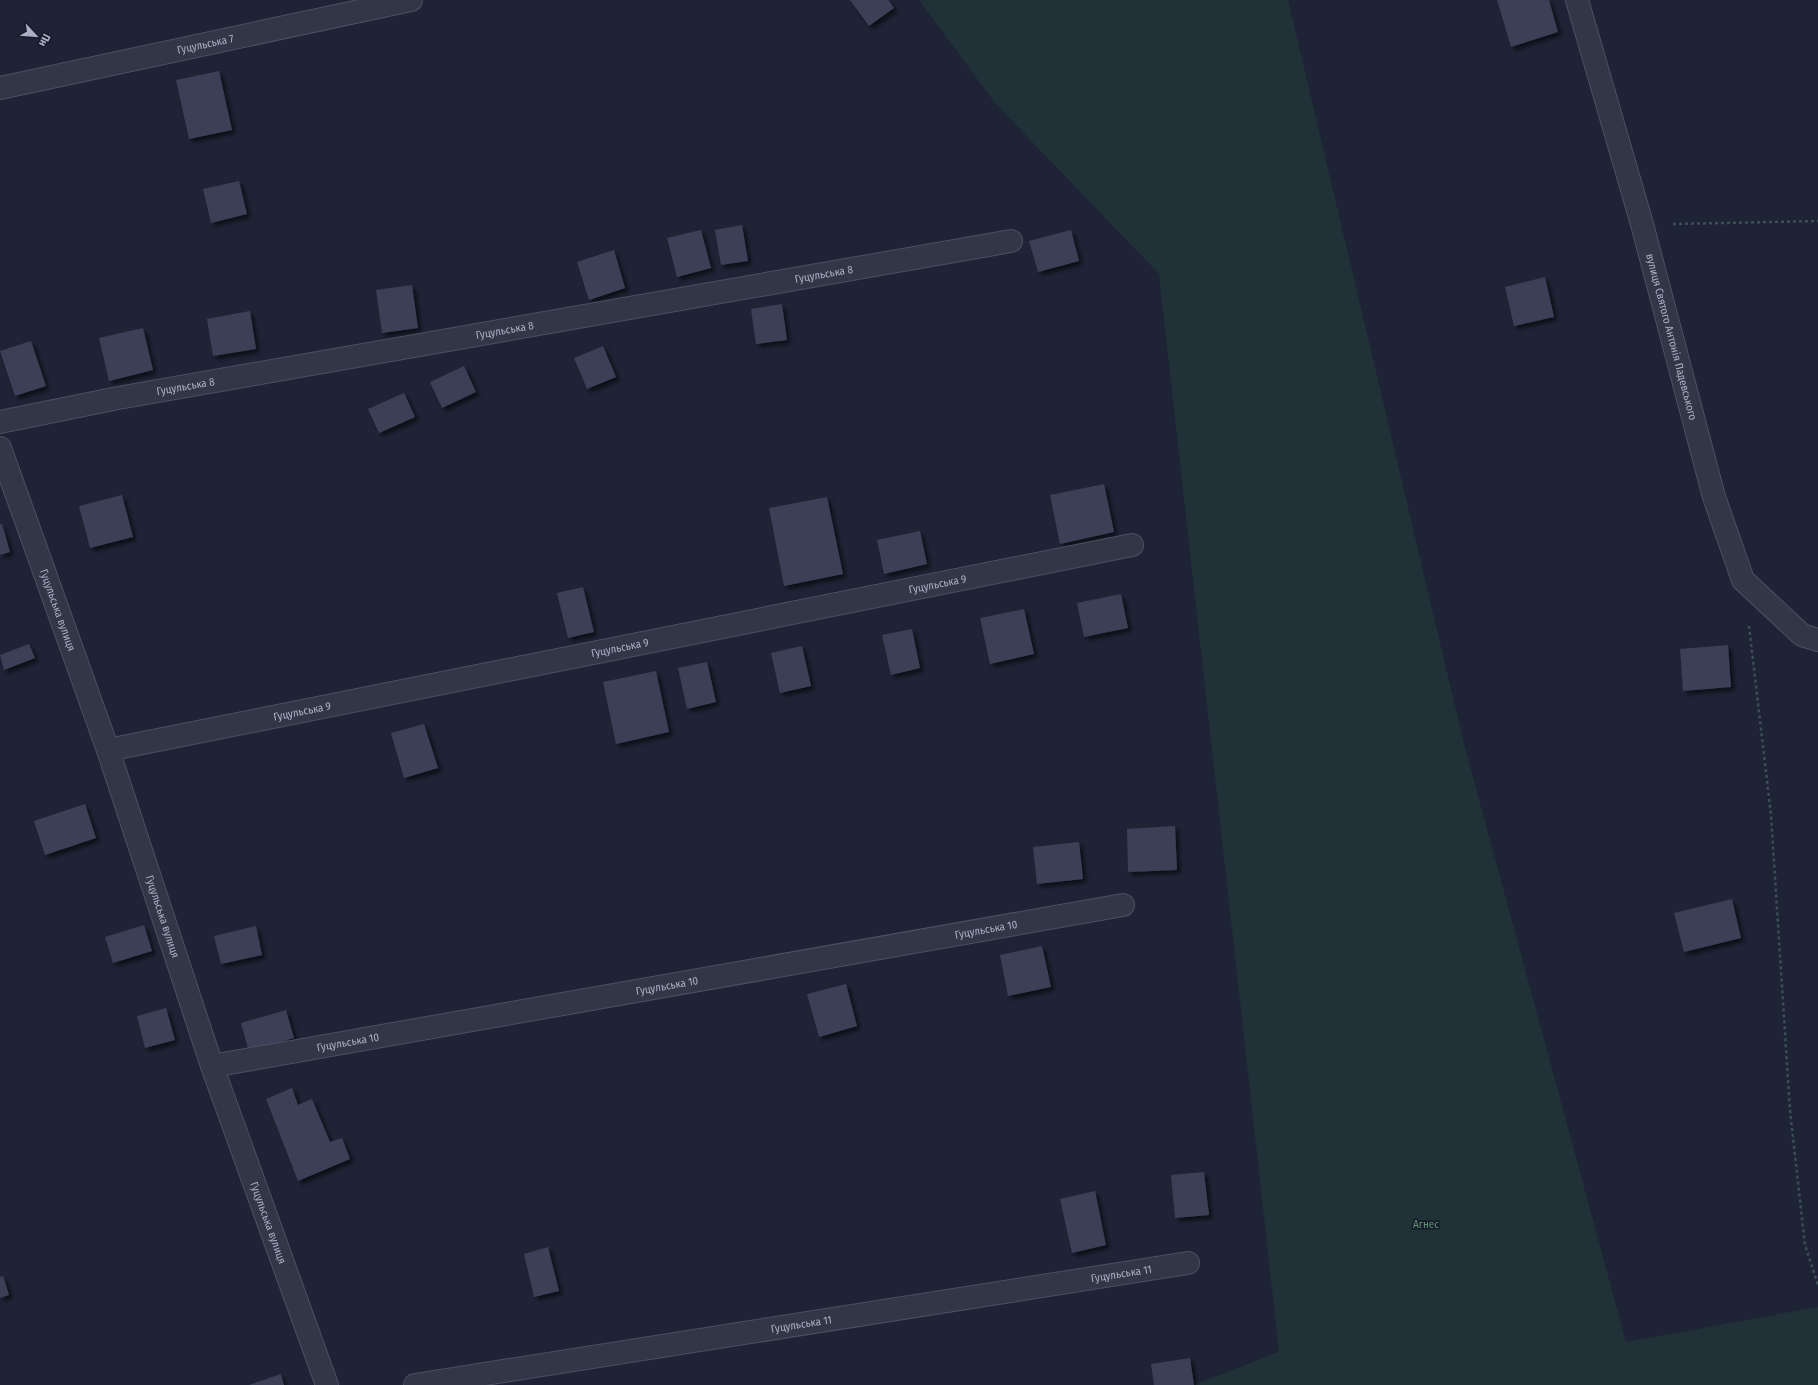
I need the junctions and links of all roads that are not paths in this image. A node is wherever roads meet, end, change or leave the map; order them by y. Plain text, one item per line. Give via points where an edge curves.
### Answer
1 (411, 0) edge
2 (1577, 0) edge
3 (0, 88) edge
4 (1011, 241) dead end
5 (0, 422) edge
6 (0, 448) edge
7 (1132, 545) dead end
8 (1818, 640) edge
9 (108, 750) junction
10 (1123, 905) dead end
11 (212, 1066) junction
12 (1188, 1263) dead end
13 (328, 1385) edge
14 (415, 1385) edge

1 - 3 street, Гуцульська 7
2 - 8 street, вулиця Святого Антонія Падевського via 1642,224 1714,497 1743,580 1802,635
4 - 5 street, Гуцульська 8 via 126,396
6 - 9 street, Гуцульська вулиця
7 - 9 street, Гуцульська 9
9 - 11 street, Гуцульська вулиця
10 - 11 street, Гуцульська 10
11 - 13 street, Гуцульська вулиця
12 - 14 street, Гуцульська 11

